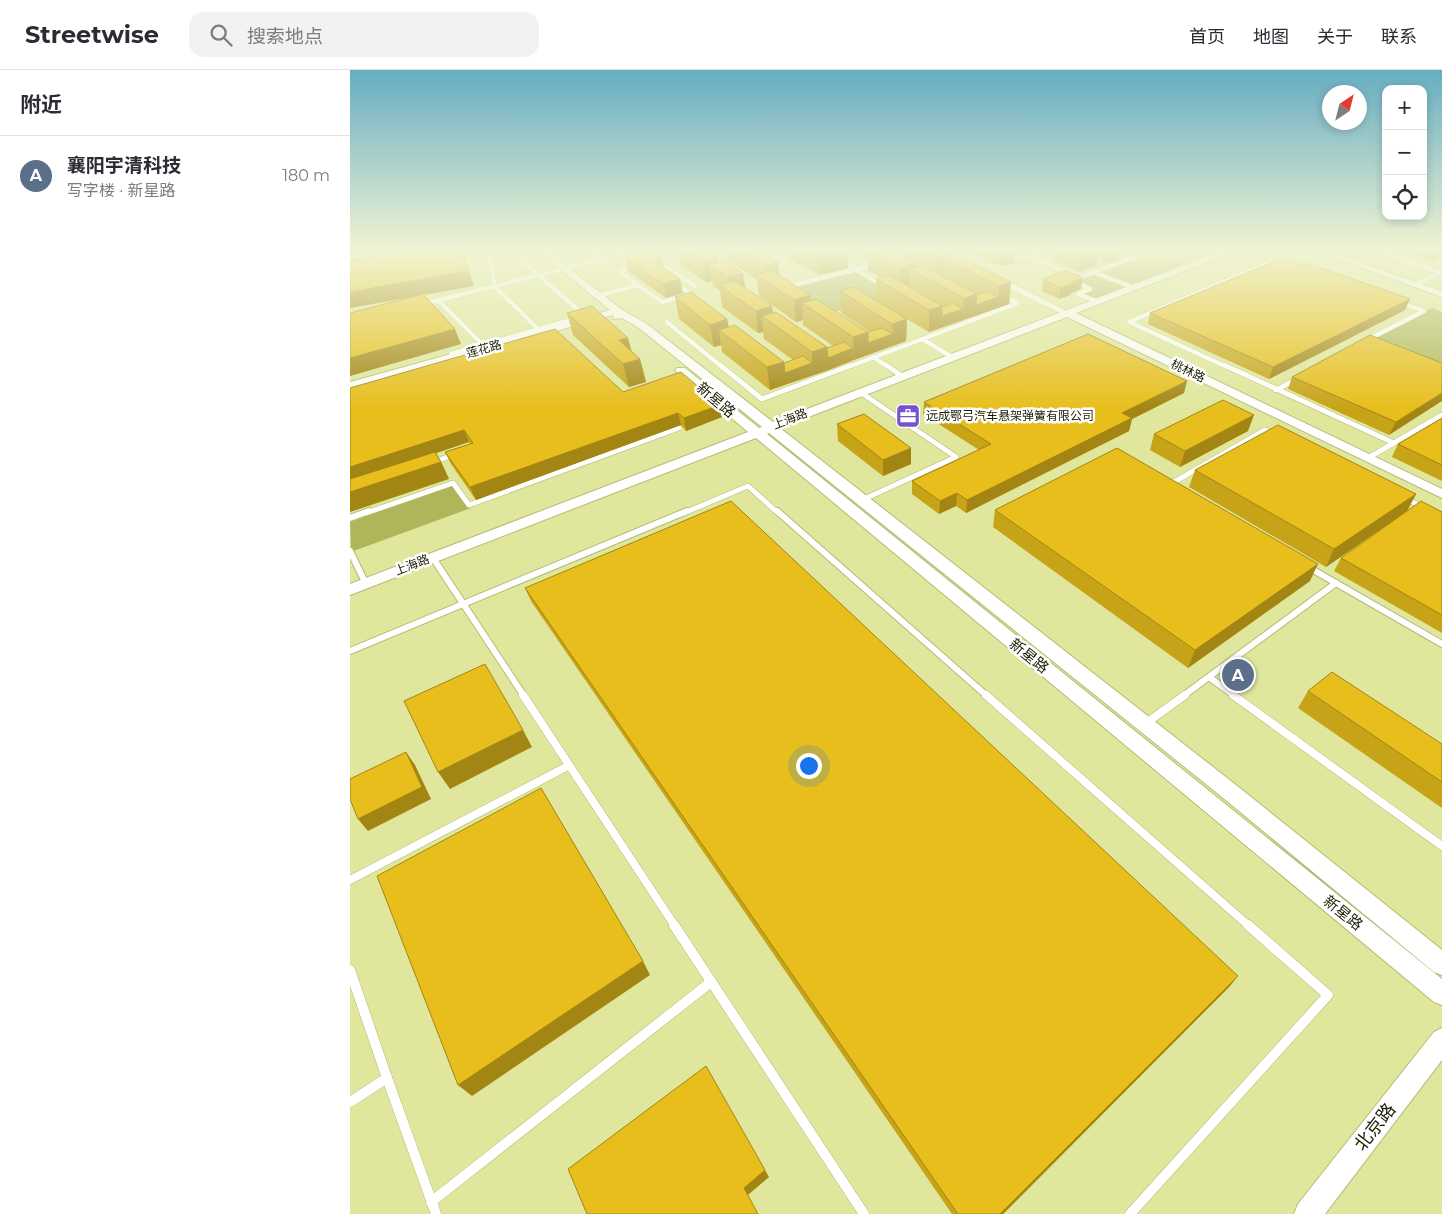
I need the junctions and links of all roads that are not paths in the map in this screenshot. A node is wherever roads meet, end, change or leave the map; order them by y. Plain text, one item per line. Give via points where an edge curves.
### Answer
1 (426, 303) edge
2 (441, 303) edge
3 (512, 303) edge
4 (571, 303) edge
5 (606, 303) edge
6 (1017, 303) edge
7 (1047, 303) edge
8 (1090, 303) edge
9 (1173, 303) edge
10 (1403, 303) edge
11 (421, 305) edge
12 (1067, 313) junction
13 (618, 314) junction
14 (667, 322) dead end
15 (540, 331) junction
16 (922, 339) junction
17 (1367, 340) junction
18 (1375, 344) edge
19 (1359, 345) edge
20 (484, 347) junction
21 (874, 357) junction
22 (952, 357) junction
23 (902, 376) junction
24 (1301, 376) edge
25 (350, 383) edge
26 (350, 386) edge
27 (1276, 390) junction
28 (860, 392) junction
29 (350, 394) edge
30 (1442, 414) edge
31 (679, 428) dead end
32 (763, 430) junction
33 (1282, 439) edge
34 (1394, 443) junction
35 (462, 452) edge
36 (1368, 458) junction
37 (425, 465) edge
38 (1175, 491) edge
39 (1442, 494) edge
40 (1398, 495) edge
41 (862, 500) junction
42 (1442, 516) edge
43 (350, 518) edge
44 (350, 551) edge
45 (433, 558) junction
46 (1302, 564) edge
47 (1336, 583) junction
48 (366, 584) junction
49 (350, 590) edge
50 (462, 604) junction
51 (1442, 644) edge
52 (350, 651) edge
53 (1209, 677) junction
54 (1144, 724) junction
55 (568, 766) junction
56 (1442, 846) edge
57 (350, 880) edge
58 (1442, 964) edge
59 (350, 970) edge
60 (711, 982) junction
61 (1442, 994) edge
62 (1442, 1040) edge
63 (387, 1078) junction
64 (350, 1102) edge
65 (432, 1202) junction
66 (436, 1214) edge
67 (864, 1214) edge
68 (1130, 1214) edge
69 (1308, 1214) edge

1 - 11 lane
2 - 20 lane
3 - 15 lane
4 - 15 lane via 583,314
5 - 13 street
6 - 16 lane
7 - 12 street, 桃林路
8 - 12 street, 上海路
9 - 27 lane via 1129,322
10 - 17 lane via 1424,311
12 - 22 street, 上海路
12 - 36 street, 桃林路
13 - 15 street, 莲花路
13 - 29 street, 莲花路
13 - 32 street, 新星路 via 683,377
13 - 32 street, 新星路 via 643,326
14 - 21 lane via 762,399
15 - 20 street, 莲花路
16 - 21 lane
16 - 22 lane
17 - 18 lane
17 - 19 lane
20 - 25 lane
20 - 26 street, 莲花路
21 - 23 lane
22 - 23 street, 上海路
23 - 28 street, 上海路
24 - 27 lane
27 - 34 lane
28 - 32 street, 上海路
28 - 41 lane via 956,457
30 - 34 lane
31 - 43 lane via 469,505 453,483
32 - 41 street, 新星路
32 - 45 street, 上海路
32 - 61 street, 新星路
33 - 38 lane via 1265,430 1166,486
34 - 36 lane
35 - 37 lane
36 - 39 street, 桃林路
40 - 42 lane
41 - 54 street, 新星路
44 - 48 lane
45 - 48 street, 上海路
45 - 50 lane
46 - 47 lane
47 - 51 lane
47 - 53 lane
48 - 49 street, 上海路
50 - 52 lane
50 - 55 lane
50 - 68 lane via 748,486 1328,995
53 - 54 lane
53 - 56 lane
54 - 58 street, 新星路
55 - 57 lane
55 - 60 lane
59 - 63 lane
60 - 65 lane
60 - 67 lane
62 - 69 street, 北京路
63 - 64 lane
63 - 65 lane
65 - 66 lane

